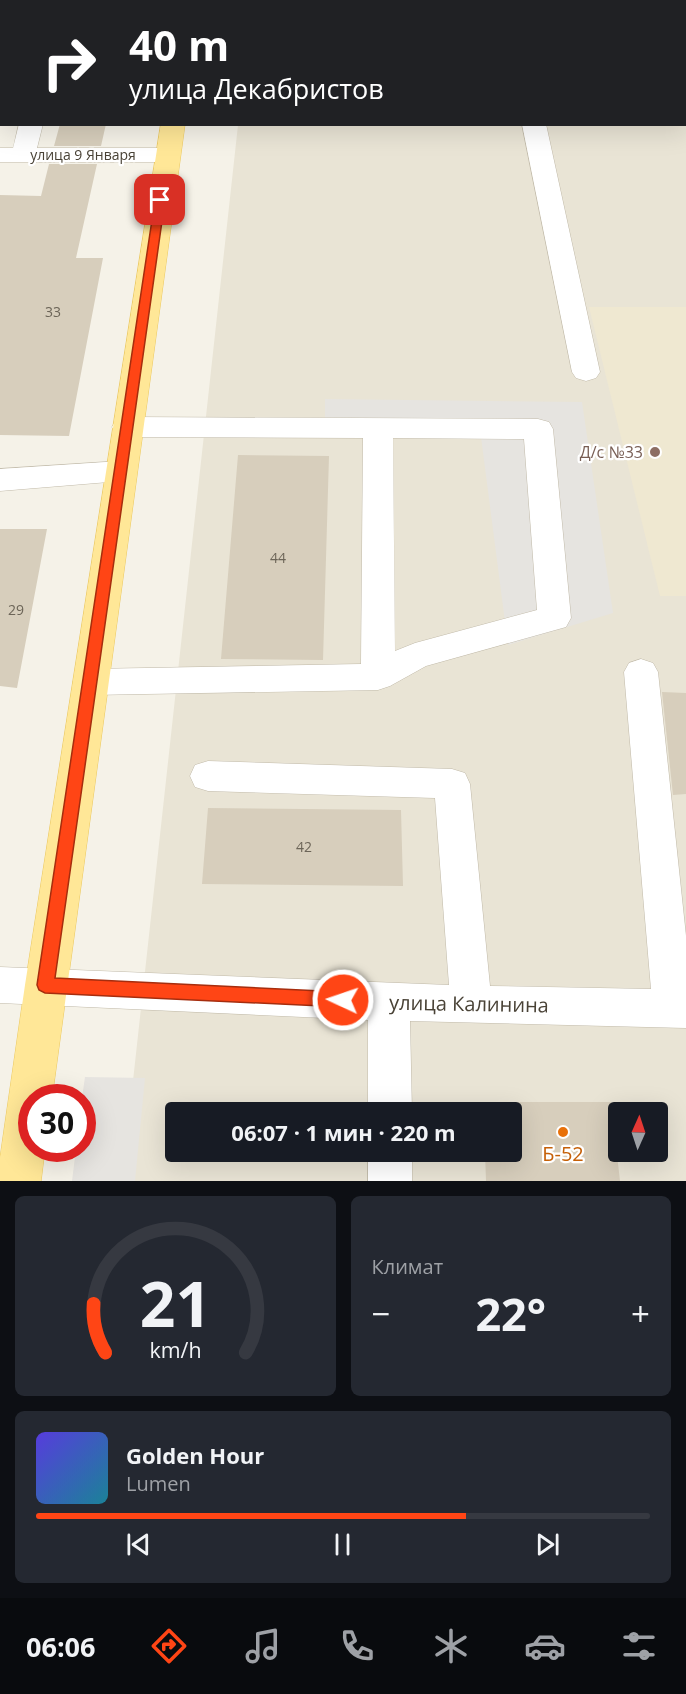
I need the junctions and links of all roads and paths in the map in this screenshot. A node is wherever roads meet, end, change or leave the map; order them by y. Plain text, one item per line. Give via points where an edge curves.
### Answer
1 (30, 126) edge
2 (534, 126) edge
3 (170, 140) edge
4 (11, 155) edge
5 (586, 372) dead end
6 (127, 427) junction
7 (378, 428) junction
8 (121, 471) junction
9 (0, 480) edge
10 (641, 672) dead end
11 (378, 677) junction
12 (90, 682) junction
13 (207, 776) dead end
14 (0, 985) edge
15 (45, 985) junction
16 (389, 1002) junction
17 (471, 1004) junction
18 (679, 1009) edge
19 (390, 1102) edge
20 (390, 1162) edge
21 (19, 1181) edge
22 (390, 1181) edge

1 - 4 street
2 - 5 street
3 - 4 street, улица 9 Января
3 - 6 main road
6 - 7 street
6 - 8 main road
7 - 11 street
7 - 11 street via 538,429 554,618 415,656
8 - 9 street
8 - 12 main road
10 - 18 street
11 - 12 street
12 - 15 main road
13 - 17 street via 452,784
14 - 15 street, улица Калинина
15 - 16 street, улица Калинина
15 - 21 main road
16 - 17 street, улица Калинина
16 - 19 street
17 - 18 street, улица Калинина
20 - 22 street

